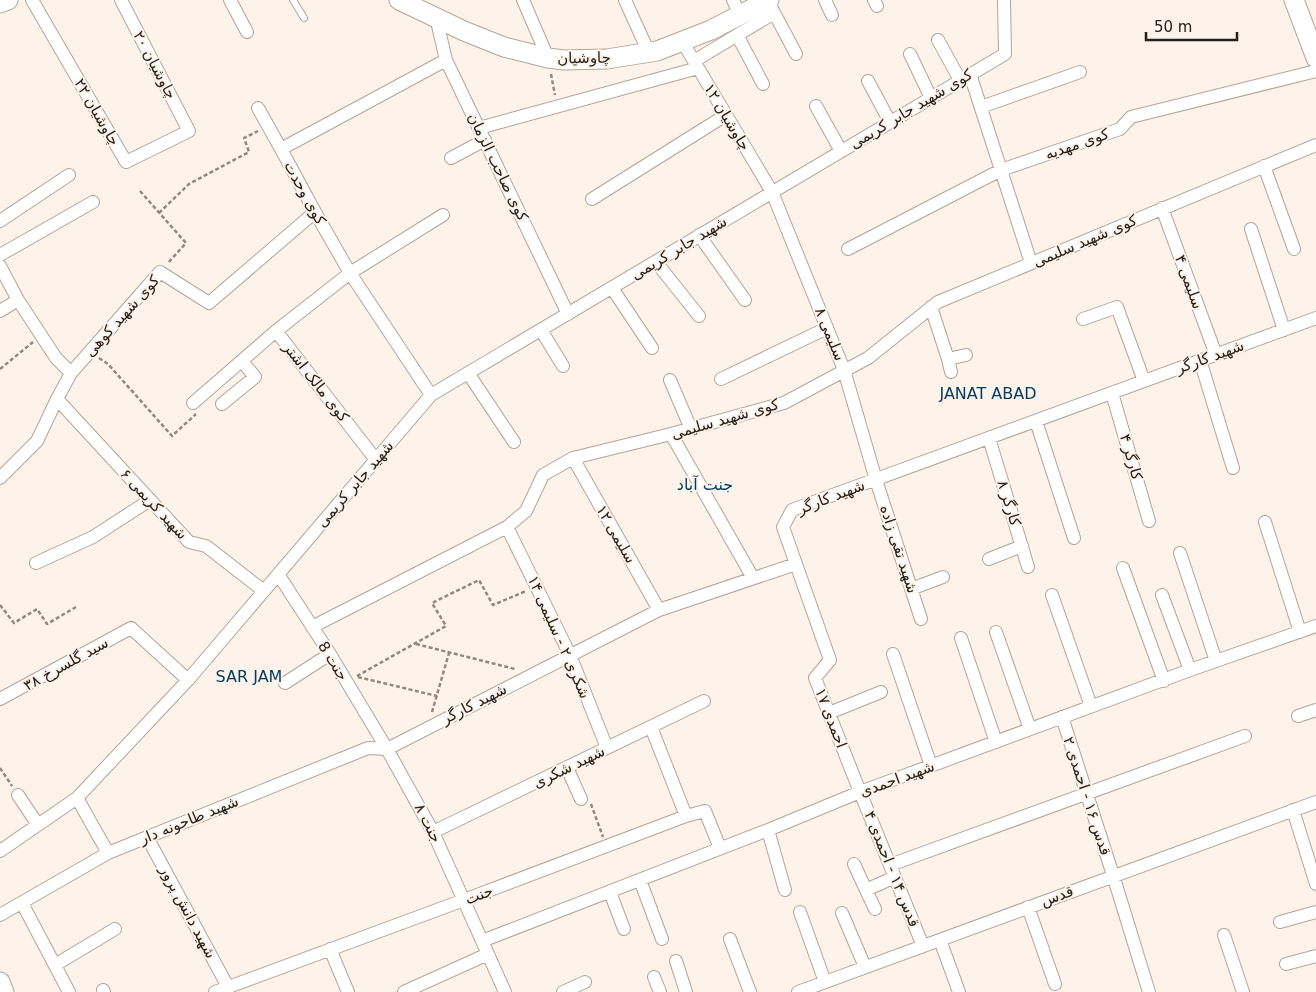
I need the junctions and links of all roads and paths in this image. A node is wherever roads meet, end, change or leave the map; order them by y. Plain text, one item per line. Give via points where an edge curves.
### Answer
1 (8, 0) edge
2 (32, 0) edge
3 (120, 0) edge
4 (230, 0) edge
5 (293, 0) edge
6 (523, 0) edge
7 (624, 0) edge
8 (825, 0) edge
9 (1004, 0) edge
10 (1294, 0) edge
11 (0, 3) edge
12 (409, 3) edge
13 (770, 5) edge
14 (736, 8) edge
15 (832, 15) dead end
16 (436, 17) junction
17 (304, 18) dead end
18 (247, 32) dead end
19 (737, 35) junction
20 (938, 40) dead end
21 (682, 41) junction
22 (649, 53) junction
23 (796, 54) dead end
24 (910, 54) dead end
25 (548, 58) junction
26 (1316, 58) edge
27 (446, 60) junction
28 (696, 64) junction
29 (1316, 71) edge
30 (1080, 72) dead end
31 (965, 77) junction
32 (868, 81) dead end
33 (763, 84) dead end
34 (931, 98) junction
35 (816, 106) dead end
36 (558, 107) junction
37 (981, 107) junction
38 (258, 108) dead end
39 (726, 114) junction
40 (890, 122) junction
41 (268, 125) junction
42 (189, 130) joint
43 (482, 134) junction
44 (1316, 145) edge
45 (281, 149) junction
46 (841, 151) junction
47 (451, 158) dead end
48 (1264, 166) junction
49 (1001, 170) junction
50 (69, 175) dead end
51 (140, 191) dead end
52 (772, 192) junction
53 (592, 199) dead end
54 (93, 202) dead end
55 (1162, 208) junction
56 (315, 212) junction
57 (159, 213) junction
58 (443, 215) dead end
59 (0, 221) edge
60 (1251, 229) dead end
61 (699, 235) junction
62 (848, 249) dead end
63 (1294, 249) dead end
64 (0, 255) edge
65 (656, 262) junction
66 (1031, 263) junction
67 (0, 266) edge
68 (160, 272) junction
69 (350, 273) junction
70 (612, 288) junction
71 (18, 300) junction
72 (745, 300) dead end
73 (931, 308) junction
74 (0, 311) edge
75 (568, 314) junction
76 (699, 316) dead end
77 (1083, 318) dead end
78 (1316, 318) edge
79 (827, 328) junction
80 (541, 330) junction
81 (1284, 330) junction
82 (276, 331) junction
83 (42, 335) junction
84 (652, 348) dead end
85 (89, 352) junction
86 (966, 355) dead end
87 (1216, 355) junction
88 (948, 359) junction
89 (1200, 360) junction
90 (242, 361) junction
91 (563, 366) dead end
92 (0, 369) edge
93 (844, 370) junction
94 (951, 372) dead end
95 (71, 373) junction
96 (468, 373) junction
97 (721, 379) dead end
98 (670, 380) dead end
99 (1144, 381) junction
100 (1112, 393) junction
101 (431, 395) junction
102 (57, 398) junction
103 (193, 402) joint
104 (222, 404) dead end
105 (1036, 421) junction
106 (691, 429) junction
107 (671, 434) junction
108 (989, 438) junction
109 (514, 442) dead end
110 (573, 458) junction
111 (376, 460) junction
112 (1233, 468) dead end
113 (0, 478) edge
114 (876, 480) junction
115 (150, 500) junction
116 (1150, 521) dead end
117 (1265, 522) dead end
118 (507, 527) junction
119 (1074, 538) dead end
120 (1022, 546) junction
121 (1180, 553) dead end
122 (989, 559) dead end
123 (36, 563) dead end
124 (796, 564) junction
125 (1028, 567) dead end
126 (1123, 568) dead end
127 (278, 574) junction
128 (943, 577) dead end
129 (753, 578) junction
130 (536, 586) junction
131 (911, 589) junction
132 (264, 591) junction
133 (1052, 595) dead end
134 (1162, 595) dead end
135 (0, 605) edge
136 (76, 606) dead end
137 (660, 610) junction
138 (921, 619) dead end
139 (1316, 626) edge
140 (312, 627) junction
141 (996, 632) dead end
142 (1300, 632) junction
143 (961, 638) dead end
144 (416, 644) junction
145 (449, 652) junction
146 (330, 654) junction
147 (894, 654) dead end
148 (570, 655) junction
149 (1216, 661) junction
150 (1190, 670) junction
151 (533, 674) junction
152 (351, 679) junction
153 (188, 680) junction
154 (1164, 680) junction
155 (285, 683) dead end
156 (881, 692) dead end
157 (437, 696) junction
158 (0, 700) edge
159 (704, 701) dead end
160 (1091, 706) junction
161 (1316, 710) edge
162 (829, 713) junction
163 (1298, 716) dead end
164 (1062, 717) junction
165 (651, 727) junction
166 (428, 728) junction
167 (1030, 729) junction
168 (1245, 736) dead end
169 (996, 742) junction
170 (607, 748) junction
171 (387, 749) junction
172 (931, 766) junction
173 (0, 768) edge
174 (567, 768) junction
175 (860, 792) junction
176 (1086, 794) junction
177 (18, 795) joint
178 (77, 798) junction
179 (581, 799) joint
180 (1316, 802) edge
181 (1293, 810) junction
182 (686, 816) junction
183 (38, 825) junction
184 (768, 830) junction
185 (434, 832) junction
186 (147, 837) junction
187 (606, 846) junction
188 (720, 848) junction
189 (0, 851) edge
190 (108, 853) junction
191 (854, 864) dead end
192 (892, 871) junction
193 (1113, 876) junction
194 (640, 880) junction
195 (1316, 884) edge
196 (785, 890) dead end
197 (866, 890) junction
198 (610, 892) junction
199 (464, 900) junction
200 (22, 903) junction
201 (1028, 907) junction
202 (874, 910) dead end
203 (800, 912) dead end
204 (1316, 912) edge
205 (842, 913) dead end
206 (0, 915) edge
207 (1280, 922) dead end
208 (115, 929) dead end
209 (624, 929) dead end
210 (1224, 936) dead end
211 (662, 939) dead end
212 (730, 939) dead end
213 (940, 940) junction
214 (482, 941) junction
215 (923, 946) junction
216 (330, 950) junction
217 (488, 954) junction
218 (1316, 956) edge
219 (676, 961) dead end
220 (1286, 964) dead end
221 (55, 965) junction
222 (865, 967) junction
223 (654, 977) dead end
224 (0, 982) edge
225 (585, 982) dead end
226 (825, 982) junction
227 (1055, 984) dead end
228 (228, 987) junction
229 (4, 992) edge
230 (70, 992) edge
231 (215, 992) edge
232 (348, 992) edge
233 (404, 992) edge
234 (505, 992) edge
235 (563, 992) edge
236 (660, 992) edge
237 (686, 992) edge
238 (750, 992) edge
239 (799, 992) edge
240 (959, 992) edge
241 (1149, 992) edge
242 (1243, 992) edge

1 - 11 main road
2 - 42 street, چاوشیان ۲۲ via 126,162
3 - 42 street, چاوشیان ۲۰
4 - 18 street
5 - 17 lane
6 - 25 street
7 - 22 street
8 - 15 street
9 - 31 street, کوی شهید جابر کریمی via 1005,54
10 - 26 main road
12 - 16 main road, چاوشیان
13 - 14 main road, چاوشیان
13 - 19 street
13 - 23 street
14 - 21 main road, چاوشیان via 711,30
16 - 25 main road, چاوشیان via 504,46
16 - 27 street, کوی صاحب الزمان
19 - 28 street
19 - 33 street
20 - 31 street
21 - 22 main road, چاوشیان
21 - 28 street, چاوشیان ۱۲
22 - 25 main road, چاوشیان via 607,59
24 - 34 street
25 - 36 path
27 - 43 street, کوی صاحب الزمان
27 - 45 street, کوی وحدت
28 - 36 street
28 - 39 street, چاوشیان ۱۲
29 - 49 street, کوی مهدیه via 1131,117 1120,128
30 - 37 street
31 - 34 street, کوی شهید جابر کریمی
31 - 37 street
32 - 40 street
34 - 40 street, کوی شهید جابر کریمی
35 - 46 street
36 - 43 street
37 - 49 street
38 - 41 street
39 - 52 street, چاوشیان ۱۲
39 - 53 street
40 - 46 street, کوی شهید جابر کریمی
41 - 45 street
41 - 57 path via 244,138 249,152 189,184
43 - 47 street
43 - 75 street, کوی صاحب الزمان
44 - 48 street, کوی شهید سلیمی
45 - 56 street, کوی وحدت
46 - 52 street, کوی شهید جابر کریمی
48 - 55 street, کوی شهید سلیمی
48 - 63 street
49 - 62 street, کوی مهدیه
49 - 66 street
50 - 59 street
51 - 57 path
52 - 61 street, شهید جابر کریمی
52 - 79 street, سلیمی ۸
54 - 64 street
55 - 66 street, کوی شهید سلیمی
55 - 87 street, سلیمی ۴
56 - 68 street, کوی شهید کوهی via 209,304
56 - 69 street, کوی وحدت
57 - 68 path via 186,243
58 - 69 street, کوی مالک اشتر
60 - 81 street
61 - 65 street, شهید جابر کریمی
61 - 72 street
65 - 70 street, شهید جابر کریمی
65 - 76 street
66 - 73 street, کوی شهید سلیمی via 938,302
67 - 71 street
68 - 85 street, کوی شهید کوهی
69 - 82 street, کوی مالک اشتر
69 - 101 street, کوی وحدت
70 - 75 street, شهید جابر کریمی
70 - 84 street
71 - 74 street
71 - 83 street
73 - 88 street
73 - 93 street, کوی شهید سلیمی via 868,358
75 - 80 street, شهید جابر کریمی
77 - 99 street via 1117,307
78 - 81 street, شهید کارگر
79 - 93 street, سلیمی ۸
79 - 97 street
80 - 91 street
80 - 96 street, شهید جابر کریمی
81 - 87 street, شهید کارگر
82 - 90 street
82 - 111 street, کوی مالک اشتر
83 - 92 path
83 - 95 street via 56,358
85 - 95 street, کوی شهید کوهی
85 - 103 path via 108,364 172,436 197,414
86 - 88 street
87 - 89 street, شهید کارگر
88 - 94 street
89 - 99 street, شهید کارگر
89 - 112 street
90 - 103 street
90 - 104 street via 255,377
93 - 106 street, کوی شهید سلیمی via 784,403
93 - 114 street, سلیمی ۸
95 - 102 street, کوی شهید کوهی
96 - 101 street, شهید جابر کریمی
96 - 109 street
98 - 106 street
99 - 100 street, شهید کارگر
100 - 105 street, شهید کارگر
100 - 116 street, کارگر ۴
101 - 111 street, شهید جابر کریمی
102 - 113 street, کوی شهید کوهی via 37,442
102 - 115 street, شهید کریمی ۶
105 - 108 street, شهید کارگر
105 - 119 street
106 - 107 street, کوی شهید سلیمی
107 - 110 street, کوی شهید سلیمی
107 - 129 street
108 - 114 street, شهید کارگر
108 - 120 street, کارگر ۸
110 - 118 street, کوی شهید سلیمی via 542,475 526,511
110 - 137 street, سلیمی ۱۲
111 - 127 street, شهید جابر کریمی
114 - 124 street, شهید کارگر via 792,510 783,527
114 - 131 street, شهید تقی زاده
115 - 123 street via 93,537
115 - 132 street, شهید کریمی ۶ via 189,542 206,546
117 - 142 street
118 - 130 street, شکری ۲ - سلیمی ۱۴
118 - 140 street, کوی شهید سلیمی
120 - 122 street
120 - 125 street, کارگر ۸
121 - 149 street
124 - 129 street, شهید کارگر
124 - 162 street, احمدی ۱۷ via 830,660 815,678
126 - 154 street
127 - 132 street, شهید جابر کریمی
127 - 140 street, جنت 8
128 - 131 street
129 - 137 street, شهید کارگر
130 - 144 path via 493,605 479,580 432,602 446,626
130 - 148 street, شکری ۲ - سلیمی ۱۴
131 - 138 street, شهید تقی زاده
132 - 153 street, شهید جابر کریمی
133 - 160 street
134 - 150 street
135 - 136 path via 14,623 37,609 47,624
137 - 148 street, شهید کارگر
139 - 142 street, شهید احمدی
140 - 146 street, جنت 8
141 - 167 street
142 - 149 street, شهید احمدی
143 - 169 street
144 - 145 path
144 - 152 path
145 - 151 path
145 - 157 path
146 - 152 street, جنت 8
146 - 155 street
147 - 172 street
148 - 151 street, شهید کارگر
148 - 170 street, شکری ۲ - سلیمی ۱۴
149 - 150 street, شهید احمدی
150 - 154 street, شهید احمدی
151 - 166 street, شهید کارگر
152 - 157 path
152 - 171 street, جنت 8
153 - 158 street, سید گلسرخ ۳۸ via 131,628
153 - 178 street, شهید جابر کریمی
154 - 160 street, شهید احمدی
156 - 162 street
157 - 166 path
159 - 165 street, شهید شکری
160 - 164 street, شهید احمدی
161 - 163 street
162 - 175 street, احمدی ۱۷
164 - 167 street, شهید احمدی
164 - 176 street, قدس ۱۶ - احمدی ۲
165 - 170 street, شهید شکری
165 - 182 street
166 - 171 street, شهید کارگر
167 - 169 street, شهید احمدی
168 - 176 street
169 - 172 street, شهید احمدی
170 - 174 street, شهید شکری
171 - 185 street, جنت ۸
171 - 186 street, شهيد طاحونه دار via 368,748
172 - 175 street, شهید احمدی
173 - 177 path
174 - 179 street
174 - 185 street, شهید شکری
175 - 184 street, شهید احمدی
175 - 192 street, قدس ۱۴ - احمدی ۴
176 - 192 street
176 - 193 street, قدس ۱۶ - احمدی ۲
177 - 183 street
178 - 183 street, شهید جابر کریمی
178 - 190 street
179 - 187 path via 588,796
180 - 181 street, قدس
181 - 193 street, قدس
181 - 195 street
182 - 187 street, جنت
182 - 188 street, جنت via 705,810
183 - 189 street, شهید جابر کریمی
184 - 188 street, شهید احمدی
184 - 196 street
185 - 199 street, جنت ۸
186 - 190 street, شهيد طاحونه دار
186 - 228 street, شهید دانش پرور
187 - 199 street, جنت
188 - 194 street, شهید احمدی
190 - 200 street, شهيد طاحونه دار
191 - 197 street
192 - 197 street
192 - 215 street, قدس ۱۴ - احمدی ۴
193 - 201 street, قدس
193 - 241 street, قدس ۱۶ - احمدی ۲
194 - 198 street, شهید احمدی
194 - 211 street
197 - 202 street
198 - 209 street
198 - 214 street, شهید احمدی
199 - 214 street, جنت ۸
199 - 216 street, جنت
200 - 206 street, شهيد طاحونه دار
200 - 221 street
201 - 213 street, قدس
201 - 227 street
203 - 226 street
204 - 207 street
205 - 222 street
208 - 221 street
210 - 242 street
212 - 238 street
213 - 215 street, قدس
213 - 240 street
214 - 217 street, جنت ۸
215 - 222 street, قدس
216 - 228 street, جنت
216 - 232 street
217 - 233 street
217 - 234 street, جنت ۸
218 - 220 street
219 - 237 street
221 - 230 street
222 - 226 street, قدس
223 - 236 street
224 - 229 main road
225 - 235 street
226 - 239 street, قدس
228 - 231 street, جنت

